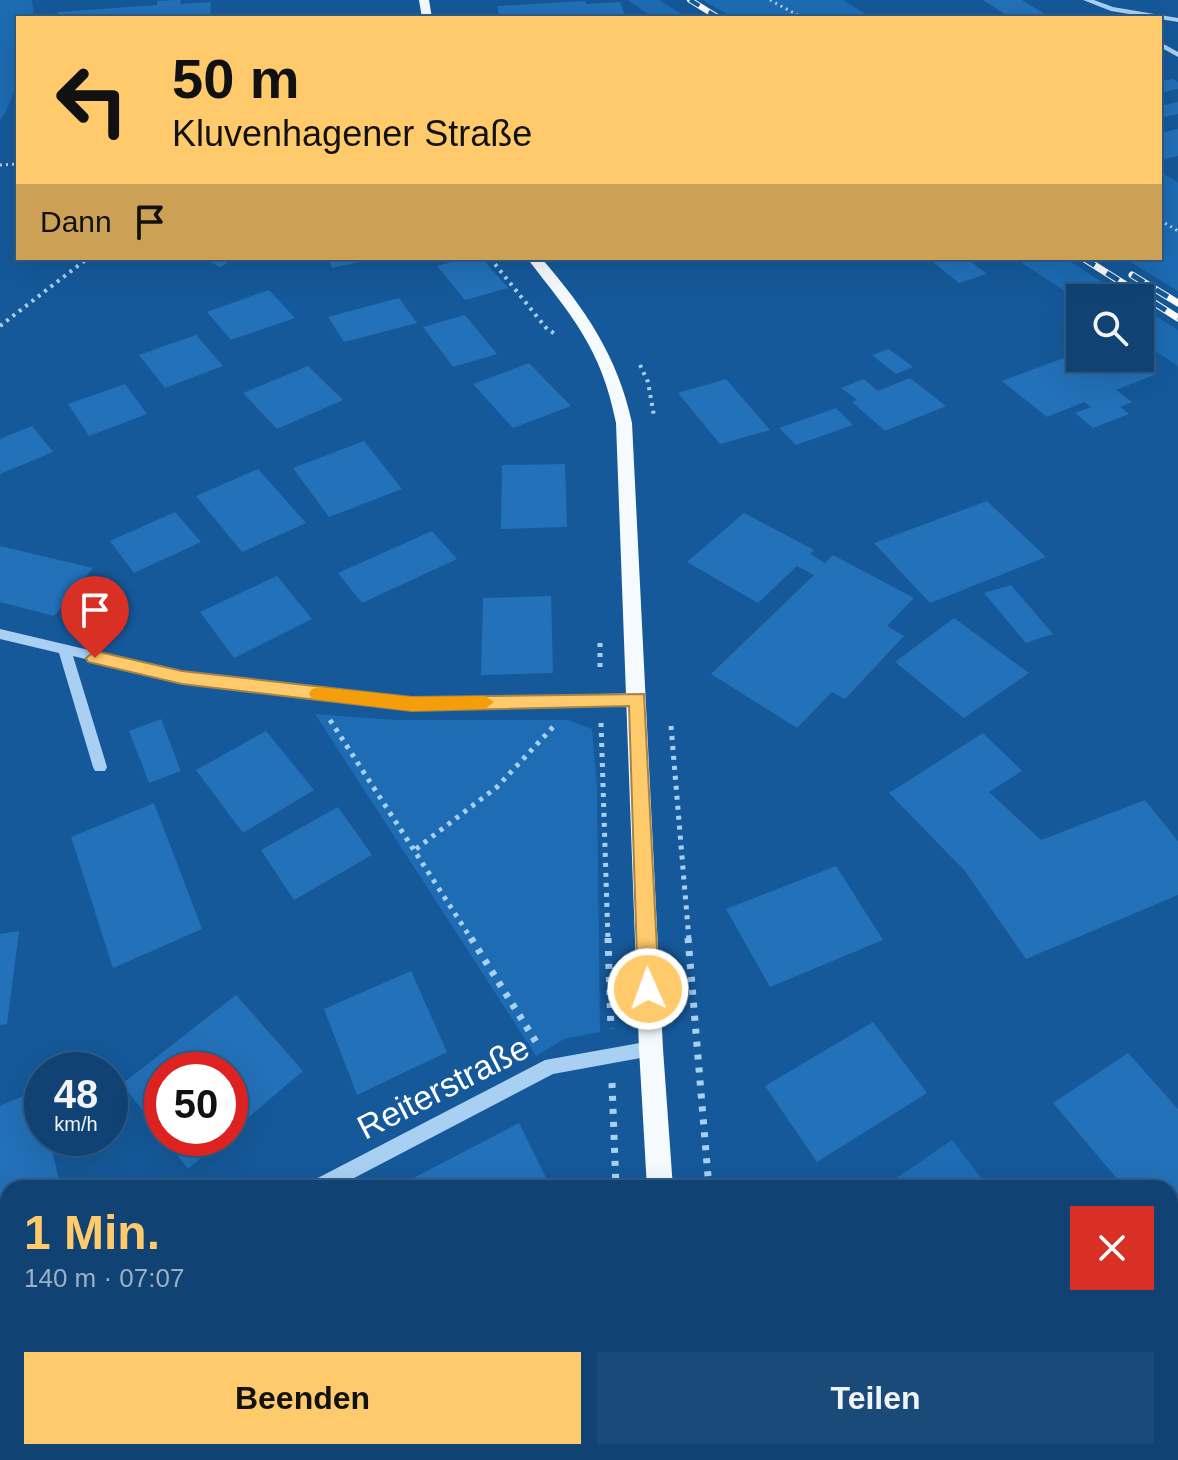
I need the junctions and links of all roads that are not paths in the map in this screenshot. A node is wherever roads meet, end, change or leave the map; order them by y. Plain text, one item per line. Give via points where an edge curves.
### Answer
1 (1087, 0) edge
2 (1111, 9) junction
3 (1112, 16) edge
4 (1154, 16) edge
5 (536, 260) edge
6 (0, 634) edge
7 (65, 651) junction
8 (638, 698) junction
9 (100, 767) dead end
10 (651, 1049) junction
11 (331, 1180) edge
12 (659, 1180) edge

1 - 2 street
2 - 3 street
2 - 4 street
5 - 8 main road via 595,334 618,387
6 - 7 street
7 - 8 street via 182,677 412,704
7 - 9 street
8 - 10 main road
10 - 11 street, Reiterstraße via 551,1066
10 - 12 main road

